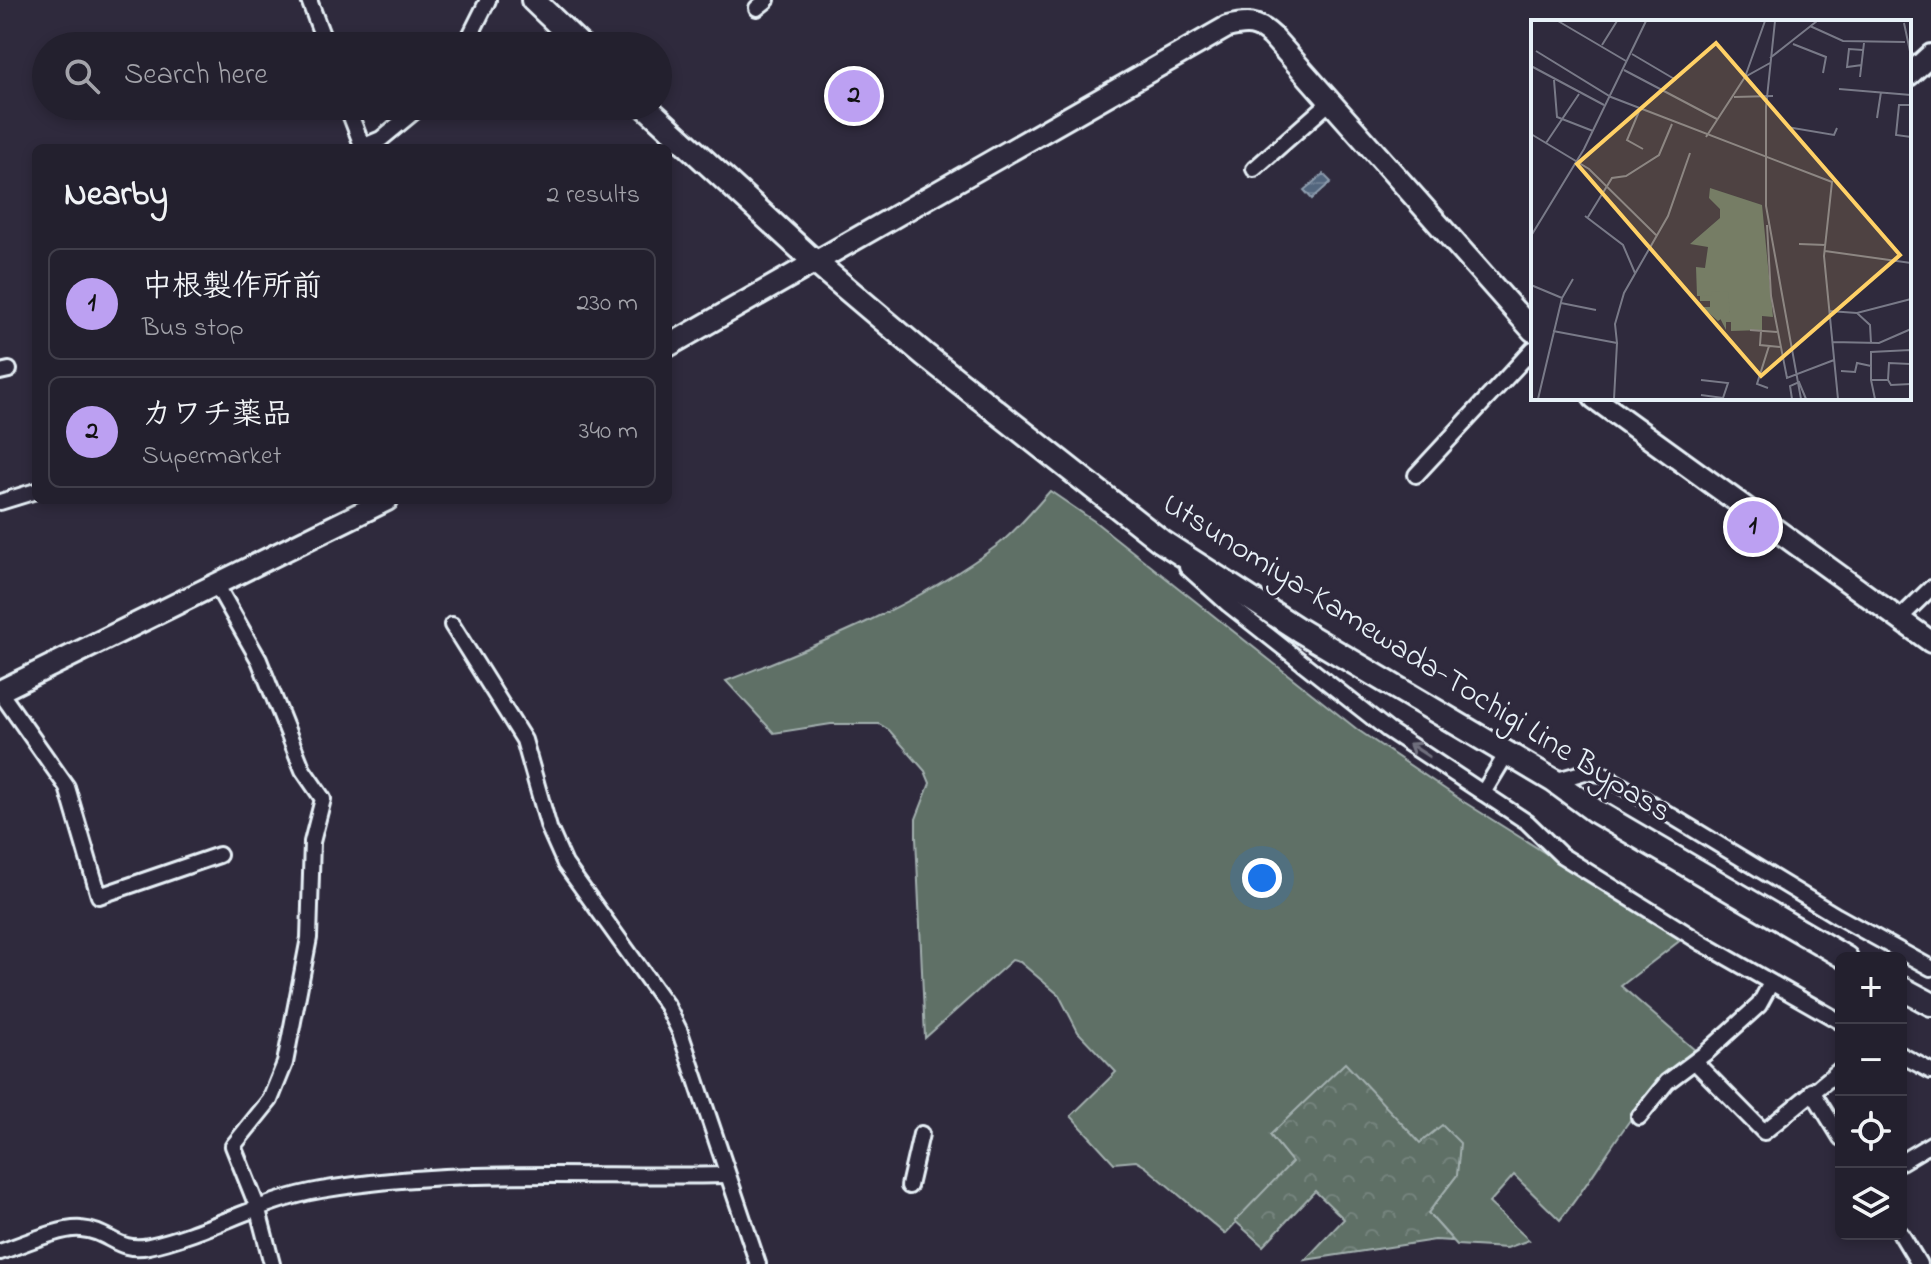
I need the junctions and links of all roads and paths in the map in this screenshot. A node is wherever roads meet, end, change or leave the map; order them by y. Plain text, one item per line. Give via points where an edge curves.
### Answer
1 (309, 0) edge
2 (488, 0) edge
3 (533, 0) edge
4 (321, 32) edge
5 (472, 32) edge
6 (566, 32) edge
7 (1931, 55) edge
8 (1911, 73) edge
9 (1330, 102) junction
10 (352, 120) edge
11 (404, 120) edge
12 (660, 120) edge
13 (361, 144) edge
14 (369, 144) edge
15 (1254, 169) dead end
16 (815, 262) junction
17 (1531, 329) edge
18 (672, 344) edge
19 (1531, 351) edge
20 (1597, 400) edge
21 (1416, 475) dead end
22 (32, 492) edge
23 (0, 502) edge
24 (379, 504) edge
25 (1161, 541) junction
26 (216, 584) junction
27 (1931, 588) edge
28 (1899, 619) junction
29 (452, 625) dead end
30 (1931, 642) edge
31 (0, 691) edge
32 (1507, 753) junction
33 (1554, 781) junction
34 (1483, 793) junction
35 (219, 855) dead end
36 (1835, 952) edge
37 (1931, 968) edge
38 (1771, 983) junction
39 (1907, 991) edge
40 (1931, 1004) edge
41 (1835, 1019) edge
42 (1907, 1058) edge
43 (1695, 1062) junction
44 (1931, 1071) edge
45 (1835, 1074) edge
46 (1812, 1091) junction
47 (1639, 1117) dead end
48 (1835, 1128) edge
49 (921, 1134) dead end
50 (1931, 1144) edge
51 (1907, 1158) edge
52 (727, 1175) junction
53 (909, 1186) dead end
54 (257, 1206) junction
55 (1905, 1240) edge
56 (0, 1252) edge
57 (272, 1264) edge
58 (758, 1264) edge
59 (1919, 1264) edge

1 - 4 street
2 - 5 street
3 - 6 main road
7 - 8 street
9 - 15 street
9 - 16 street via 1261,26 1247,22 1227,27
9 - 17 street
10 - 13 street
11 - 14 street
12 - 16 main road, Utsunomiya-Kamewada-Tochigi Line Bypass
16 - 18 street
16 - 25 main road, Utsunomiya-Kamewada-Tochigi Line Bypass via 1069,472
19 - 21 street
20 - 28 street
22 - 23 street
24 - 26 street
25 - 32 main road, Utsunomiya-Kamewada-Tochigi Line Bypass
34 -> 25 street via 1388,730 1274,642
26 - 31 street
26 - 54 street via 259,660 303,770 323,799 312,842 309,938 285,1063 270,1100 233,1146
27 - 28 street
28 - 30 street
29 - 52 street via 524,740 565,864 667,1006
31 - 35 street via 60,773 99,896
32 - 33 main road, Utsunomiya-Kamewada-Tochigi Line Bypass
32 - 34 street
33 - 36 main road, Utsunomiya-Kamewada-Tochigi Line Bypass via 1595,811
33 - 37 street via 1585,772 1602,774
34 - 38 street via 1527,822 1561,855
38 - 41 street
38 - 43 street via 1759,1005
39 - 40 main road
42 - 44 street
43 - 46 street via 1764,1132
43 - 47 street via 1667,1082
45 - 46 street
46 - 48 street
49 - 53 street
50 - 51 street
52 - 54 street via 467,1174 323,1190
52 - 58 street
54 - 56 street via 191,1235 146,1247 124,1248 96,1231 78,1228
54 - 57 street
55 - 59 street

